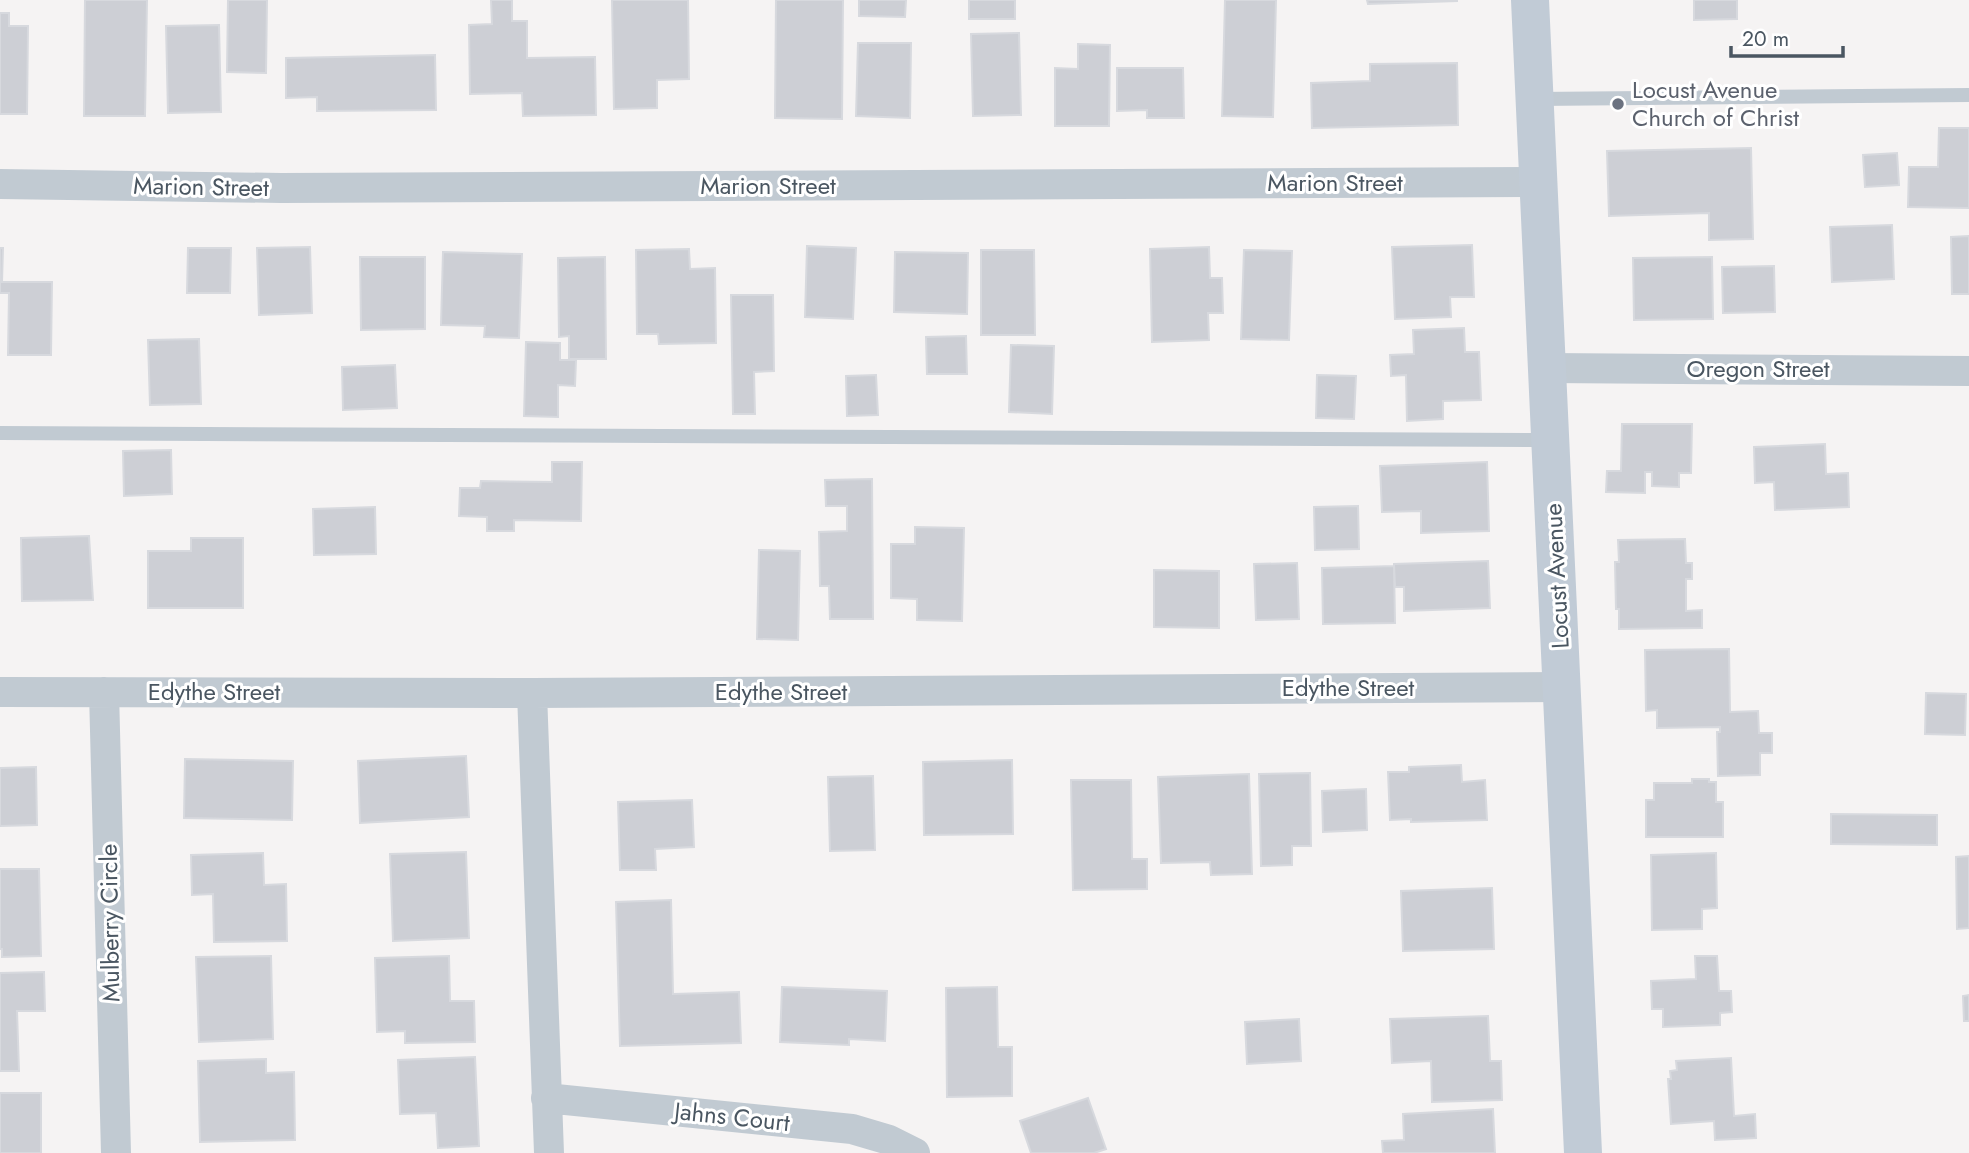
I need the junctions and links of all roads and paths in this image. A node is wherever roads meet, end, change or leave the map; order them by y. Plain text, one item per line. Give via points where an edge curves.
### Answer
1 (1530, 0) edge
2 (1969, 95) edge
3 (1534, 99) junction
4 (1537, 182) junction
5 (0, 184) edge
6 (1548, 368) junction
7 (1969, 371) edge
8 (0, 433) edge
9 (1550, 440) junction
10 (1562, 687) junction
11 (0, 692) edge
12 (104, 692) junction
13 (532, 693) junction
14 (546, 1098) junction
15 (116, 1153) edge
16 (549, 1153) edge
17 (915, 1153) edge
18 (1583, 1153) edge

1 - 3 street, Locust Avenue
2 - 3 lane
3 - 4 street, Locust Avenue
4 - 5 street, Marion Street via 294,188
4 - 6 street, Locust Avenue
6 - 7 street, Oregon Street
6 - 9 street, Locust Avenue
8 - 9 lane
9 - 10 street, Locust Avenue
10 - 13 street, Edythe Street
10 - 18 street, Locust Avenue
11 - 12 street, Edythe Street
12 - 13 street, Edythe Street
12 - 15 street, Mulberry Circle
13 - 14 street
14 - 16 street
14 - 17 street, Jahns Court via 852,1129

